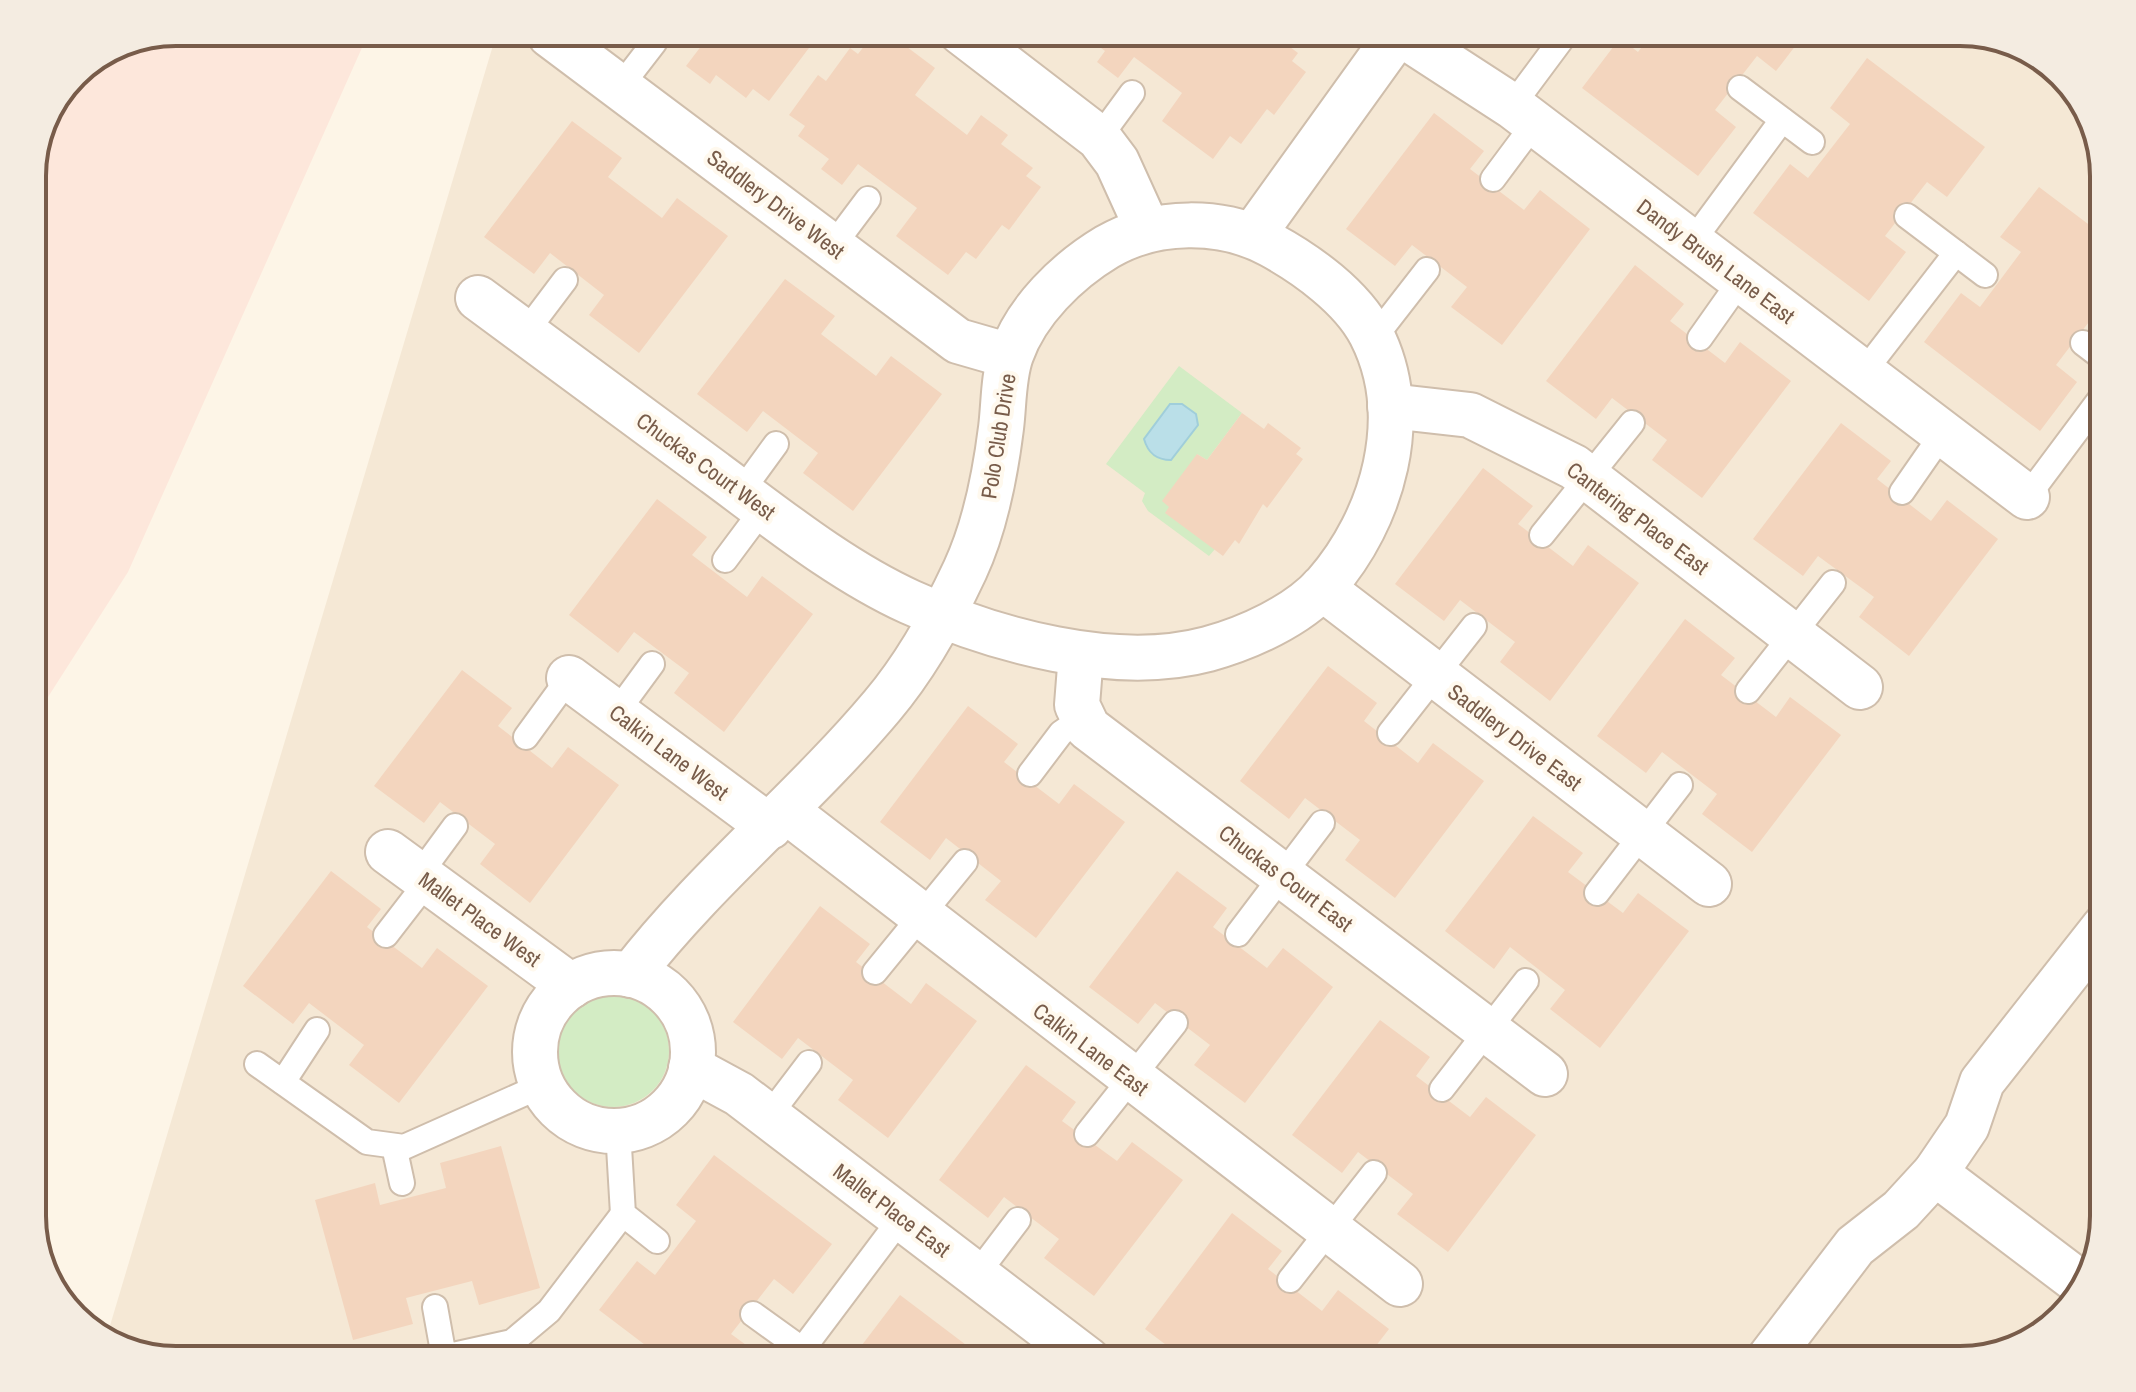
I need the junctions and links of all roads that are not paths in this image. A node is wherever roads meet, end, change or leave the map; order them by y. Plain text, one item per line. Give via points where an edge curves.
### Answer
1 (565, 46) edge
2 (652, 46) edge
3 (979, 46) edge
4 (1391, 46) edge
5 (1422, 46) edge
6 (1560, 46) edge
7 (620, 87) junction
8 (1740, 88) dead end
9 (1132, 93) dead end
10 (1523, 115) junction
11 (1782, 120) junction
12 (1099, 138) junction
13 (1812, 142) dead end
14 (1493, 179) dead end
15 (868, 199) dead end
16 (1907, 216) dead end
17 (1147, 228) junction
18 (1253, 235) junction
19 (1692, 242) junction
20 (832, 247) junction
21 (1956, 253) junction
22 (1427, 270) dead end
23 (1985, 275) dead end
24 (565, 280) dead end
25 (1741, 280) junction
26 (478, 298) dead end
27 (1370, 332) junction
28 (525, 333) junction
29 (1700, 338) dead end
30 (2083, 343) dead end
31 (2090, 348) edge
32 (1010, 356) junction
33 (1863, 373) junction
34 (1390, 406) junction
35 (2090, 413) edge
36 (1632, 423) dead end
37 (1943, 433) junction
38 (776, 444) dead end
39 (1589, 478) junction
40 (1902, 492) dead end
41 (2027, 497) joint
42 (752, 500) junction
43 (1542, 535) dead end
44 (725, 560) dead end
45 (1833, 583) dead end
46 (1322, 588) junction
47 (944, 615) junction
48 (1474, 626) dead end
49 (1793, 635) junction
50 (1081, 654) junction
51 (652, 664) dead end
52 (1434, 676) junction
53 (569, 678) joint
54 (1860, 687) dead end
55 (1748, 691) dead end
56 (616, 713) junction
57 (1083, 718) junction
58 (1390, 733) dead end
59 (526, 737) dead end
60 (1030, 774) dead end
61 (1680, 785) dead end
62 (777, 818) junction
63 (1322, 823) dead end
64 (455, 826) dead end
65 (1643, 833) junction
66 (965, 862) dead end
67 (411, 870) junction
68 (1282, 875) junction
69 (1709, 884) dead end
70 (1597, 893) dead end
71 (921, 918) junction
72 (1238, 934) dead end
73 (386, 935) dead end
74 (2090, 945) edge
75 (875, 972) dead end
76 (631, 975) junction
77 (1526, 981) dead end
78 (571, 986) junction
79 (1175, 1023) dead end
80 (317, 1030) dead end
81 (1489, 1031) junction
82 (809, 1063) dead end
83 (257, 1064) dead end
84 (691, 1068) junction
85 (1545, 1074) dead end
86 (1130, 1078) junction
87 (283, 1082) junction
88 (543, 1085) junction
89 (1442, 1089) dead end
90 (768, 1117) junction
91 (618, 1130) junction
92 (1087, 1134) dead end
93 (394, 1146) junction
94 (1374, 1173) dead end
95 (1935, 1173) junction
96 (402, 1183) dead end
97 (623, 1214) junction
98 (902, 1217) junction
99 (1018, 1220) dead end
100 (1329, 1229) junction
101 (657, 1241) dead end
102 (977, 1274) junction
103 (2074, 1278) edge
104 (1290, 1280) dead end
105 (1400, 1284) dead end
106 (435, 1307) dead end
107 (753, 1314) dead end
108 (442, 1346) edge
109 (494, 1346) edge
110 (797, 1346) edge
111 (815, 1346) edge
112 (1068, 1346) edge
113 (1779, 1346) edge

1 - 7 street, Saddlery Drive West
2 - 7 lane
3 - 12 street
4 - 18 street
5 - 10 street, Dandy Brush Lane East
6 - 10 lane
7 - 20 street, Saddlery Drive West
8 - 11 lane
9 - 12 lane
10 - 14 lane
10 - 19 street, Dandy Brush Lane East
11 - 13 lane
11 - 19 lane
12 - 17 street via 1117,162
15 - 20 lane
16 - 21 lane
17 - 18 street, Polo Club Drive via 1194,226
17 - 32 street, Polo Club Drive via 1106,248 1066,277 1036,310
18 - 27 street, Polo Club Drive via 1313,273
19 - 25 street, Dandy Brush Lane East
20 - 32 street, Saddlery Drive West via 958,341
21 - 23 lane
21 - 33 lane
22 - 27 lane via 1385,324
24 - 28 lane
25 - 29 lane
25 - 33 street, Dandy Brush Lane East
26 - 28 street, Chuckas Court West
27 - 34 street, Polo Club Drive
28 - 42 street, Chuckas Court West
30 - 31 lane
32 - 47 street, Polo Club Drive via 997,462 985,511 970,561
33 - 37 street, Dandy Brush Lane East
34 - 39 street, Cantering Place East via 1470,415
34 - 46 street, Polo Club Drive via 1388,448 1375,503
35 - 41 lane
36 - 39 lane
37 - 40 lane
37 - 41 street, Dandy Brush Lane East
38 - 42 lane
39 - 43 lane
39 - 49 street, Cantering Place East
42 - 44 lane
42 - 47 street, Chuckas Court West via 873,582
45 - 49 lane
46 - 50 street, Polo Club Drive via 1243,637 1203,650
46 - 52 street, Saddlery Drive East
47 - 50 street, Polo Club Drive via 1011,639
47 - 62 street, Polo Club Drive via 885,702
48 - 52 lane
49 - 54 street, Cantering Place East
49 - 55 lane
50 - 57 street via 1077,705
51 - 56 lane
52 - 58 lane
52 - 65 street, Saddlery Drive East
53 - 56 street, Calkin Lane West
53 - 59 lane
56 - 62 street, Calkin Lane West
57 - 60 lane via 1061,733
57 - 68 street, Chuckas Court East via 1088,728
61 - 65 lane
62 - 71 street, Calkin Lane East
62 - 76 street, Polo Club Drive via 667,928
63 - 68 lane
64 - 67 lane
65 - 69 street, Saddlery Drive East
65 - 70 lane
66 - 71 lane
67 - 73 lane
67 - 78 street, Mallet Place West
68 - 72 lane
68 - 81 street, Chuckas Court East
71 - 75 lane
71 - 86 street, Calkin Lane East
74 - 95 street via 1982,1082 1967,1126
76 - 78 street via 602,973
76 - 84 street via 653,982 674,1000 688,1022 694,1048
77 - 81 lane
78 - 88 street via 543,1016 536,1041
79 - 86 lane
80 - 87 lane
81 - 85 street, Chuckas Court East
81 - 89 lane
82 - 90 lane
83 - 87 lane
84 - 90 street, Mallet Place East
84 - 91 street via 678,1099 659,1117
86 - 92 lane
86 - 100 street, Calkin Lane East
87 - 93 lane via 367,1142
88 - 91 street via 561,1110 582,1124
88 - 93 lane via 404,1147
90 - 98 street, Mallet Place East
91 - 97 lane
93 - 96 lane
94 - 100 lane
95 - 103 street
95 - 113 street via 1901,1210 1855,1246
97 - 101 lane
97 - 109 lane via 549,1311 512,1342
98 - 102 street, Mallet Place East
98 - 111 lane
99 - 102 lane
100 - 104 lane
100 - 105 street, Calkin Lane East
102 - 112 street, Mallet Place East
106 - 108 lane
107 - 110 lane

